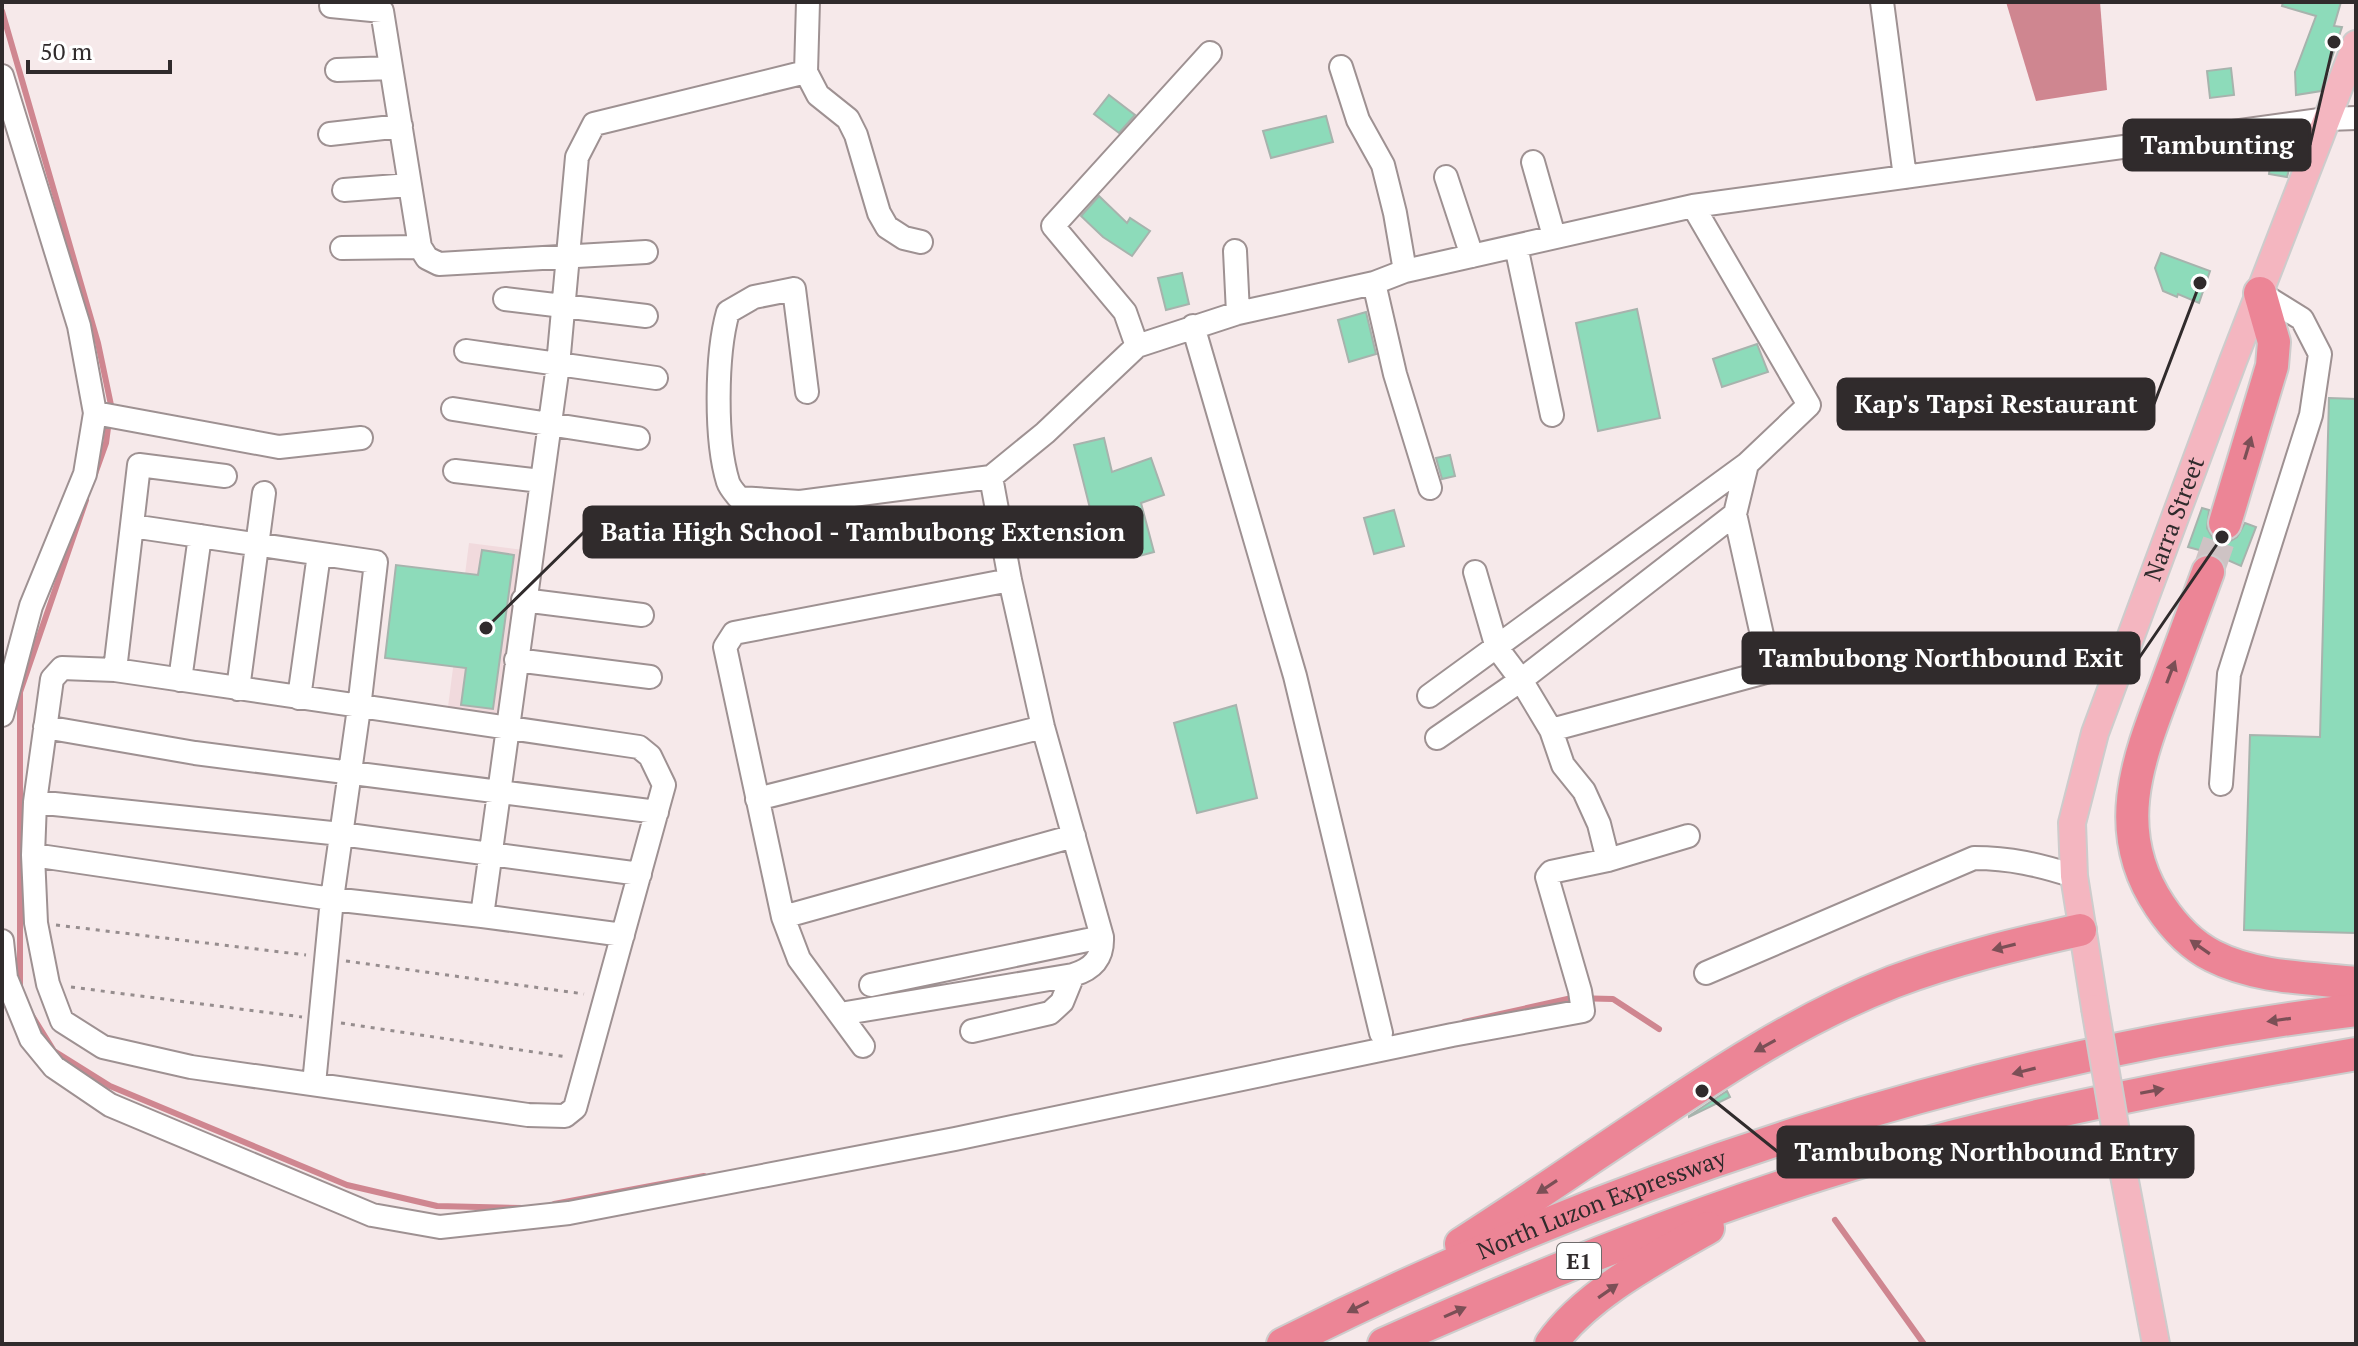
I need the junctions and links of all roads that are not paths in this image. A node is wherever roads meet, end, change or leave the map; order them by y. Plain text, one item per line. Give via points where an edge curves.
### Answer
1 (808, 2) edge
2 (1882, 2) edge
3 (331, 6) dead end
4 (2356, 44) edge
5 (1210, 53) dead end
6 (1341, 67) dead end
7 (391, 68) junction
8 (337, 70) dead end
9 (806, 72) junction
10 (2, 76) edge
11 (2356, 118) edge
12 (2327, 119) junction
13 (401, 126) junction
14 (330, 134) dead end
15 (1533, 162) dead end
16 (1446, 177) dead end
17 (1905, 177) junction
18 (410, 185) junction
19 (344, 190) dead end
20 (1693, 206) junction
21 (1554, 236) junction
22 (921, 242) dead end
23 (1516, 246) junction
24 (420, 247) junction
25 (342, 248) dead end
26 (1235, 251) dead end
27 (646, 252) dead end
28 (569, 255) junction
29 (1472, 256) junction
30 (1405, 271) junction
31 (1374, 283) junction
32 (2260, 293) junction
33 (505, 299) dead end
34 (563, 307) junction
35 (1238, 313) junction
36 (646, 316) dead end
37 (1193, 326) junction
38 (1137, 346) junction
39 (466, 351) dead end
40 (558, 365) junction
41 (656, 378) dead end
42 (807, 392) dead end
43 (453, 409) dead end
44 (1552, 415) dead end
45 (104, 416) junction
46 (549, 423) junction
47 (361, 438) dead end
48 (638, 438) dead end
49 (1747, 464) junction
50 (455, 471) dead end
51 (225, 476) dead end
52 (991, 477) junction
53 (541, 481) junction
54 (1430, 488) dead end
55 (264, 493) dead end
56 (1735, 514) junction
57 (2225, 523) tunnel mouth
58 (132, 526) junction
59 (200, 536) junction
60 (256, 545) junction
61 (319, 554) junction
62 (1475, 572) dead end
63 (2208, 572) tunnel mouth
64 (1010, 580) junction
65 (523, 600) junction
66 (642, 615) dead end
67 (1497, 648) junction
68 (516, 660) junction
69 (115, 670) junction
70 (650, 677) dead end
71 (180, 680) junction
72 (1521, 680) junction
73 (238, 689) junction
74 (1429, 696) dead end
75 (299, 698) junction
76 (359, 708) junction
77 (2, 715) edge
78 (45, 727) junction
79 (508, 727) junction
80 (1043, 727) junction
81 (1551, 730) junction
82 (1437, 738) dead end
83 (350, 773) junction
84 (2221, 784) dead end
85 (499, 793) junction
86 (757, 799) junction
87 (35, 802) junction
88 (657, 812) junction
89 (341, 834) junction
90 (1074, 836) junction
91 (1688, 836) dead end
92 (491, 853) junction
93 (33, 855) junction
94 (1608, 860) junction
95 (640, 874) junction
96 (2074, 876) junction
97 (332, 899) junction
98 (482, 916) junction
99 (783, 917) junction
100 (2080, 930) junction
101 (623, 935) junction
102 (1102, 937) junction
103 (2, 941) edge
104 (1706, 973) dead end
105 (1073, 975) junction
106 (2356, 983) edge
107 (871, 985) dead end
108 (2356, 1010) edge
109 (840, 1014) junction
110 (972, 1031) dead end
111 (1381, 1033) dead end
112 (863, 1046) dead end
113 (2356, 1054) edge
114 (314, 1084) junction
115 (1779, 1189) junction
116 (1394, 1289) junction
117 (1283, 1344) edge
118 (1384, 1344) edge
119 (1551, 1344) edge
120 (2156, 1344) edge

1 - 9 street
2 - 17 street
3 - 7 street via 382,11
4 - 12 main road, Narra Street
5 - 38 street via 1053,226 1125,312
6 - 30 street via 1358,120 1383,165
7 - 8 street
7 - 13 street
9 - 22 street via 818,95 848,119 887,227
9 - 28 street via 594,124 577,157
10 - 45 street
11 - 12 street
12 - 17 street
12 - 32 main road, Narra Street
13 - 14 street
13 - 18 street
15 - 21 street
16 - 29 street
17 - 20 street
18 - 19 street
18 - 24 street
20 - 21 street
20 - 49 street via 1809,405
21 - 23 street
23 - 29 street
23 - 44 street
24 - 25 street
24 - 28 street via 439,264
26 - 35 street
27 - 28 street
28 - 34 street
29 - 30 street
30 - 31 street
31 - 35 street
31 - 54 street
57 -> 32 highway via 2272,366 2274,342
32 - 84 street via 2302,319 2320,354 2311,415 2229,674
32 - 96 main road, Narra Street via 2095,733 2072,823
33 - 34 street
34 - 36 street
34 - 40 street
35 - 37 street
37 - 38 street
37 - 111 street via 1295,676
38 - 52 street
39 - 40 street
40 - 41 street
40 - 46 street
42 - 52 street via 794,289 754,297 728,312 720,339 720,423 729,484 739,498 800,502
43 - 46 street
45 - 47 street via 279,447
45 - 77 street via 31,606
46 - 48 street
46 - 53 street
49 - 56 street
49 - 67 street
50 - 53 street
51 - 58 street via 139,465
52 - 64 street
53 - 65 street
55 - 60 street
56 - 72 street
56 - 81 street via 1770,671
58 - 59 street
58 - 69 street
59 - 60 street
59 - 71 street
60 - 61 street
60 - 73 street
61 - 75 street
61 - 76 street via 376,562
62 - 67 street
106 -> 63 highway via 2259,971 2214,956 2180,932 2144,878 2133,835 2137,770
64 - 80 street
64 - 86 street via 734,633 725,647
65 - 66 street
65 - 68 street
67 - 72 street
67 - 74 street
68 - 70 street
68 - 79 street
69 - 71 street
69 - 78 street via 62,668 52,679
71 - 73 street
72 - 81 street
72 - 82 street
73 - 75 street
75 - 76 street
76 - 79 street
76 - 83 street
78 - 83 street
78 - 87 street
79 - 85 street
79 - 88 street via 639,747 650,756 664,785
80 - 86 street
80 - 90 street
81 - 94 street via 1563,765 1593,808
83 - 85 street
83 - 89 street
85 - 88 street
85 - 92 street
86 - 99 street
87 - 89 street
87 - 93 street
88 - 95 street
89 - 92 street
89 - 97 street
90 - 99 street
90 - 102 street
91 - 94 street
92 - 95 street
92 - 98 street
93 - 97 street
93 - 114 street via 36,923 48,984 62,1021 103,1047 191,1067
94 - 103 street via 1547,877 1583,1011 569,1213 440,1227 359,1210 81,1088 31,1039 6,978
95 - 101 street
96 - 100 main road, Narra Street
96 - 104 street via 2006,858 1974,858
97 - 98 street
97 - 114 street
98 - 101 street
99 - 109 street via 799,959
100 -> 116 highway via 1945,964 1840,1006 1696,1087
100 - 120 main road, Narra Street, bridge
101 - 114 street via 575,1108 565,1116
102 - 105 street via 1100,958
102 - 107 street
105 - 109 street
105 - 110 street via 1062,1002 1050,1013
108 -> 116 highway, North Luzon Expressway / E1 via 2191,1033 1852,1116 1734,1152 1588,1206
109 - 112 street
115 -> 113 highway, North Luzon Expressway / E1 via 2042,1115
118 -> 115 highway, North Luzon Expressway / E1 via 1601,1252
119 -> 115 highway via 1568,1322 1614,1287
116 -> 117 highway, North Luzon Expressway / E1

